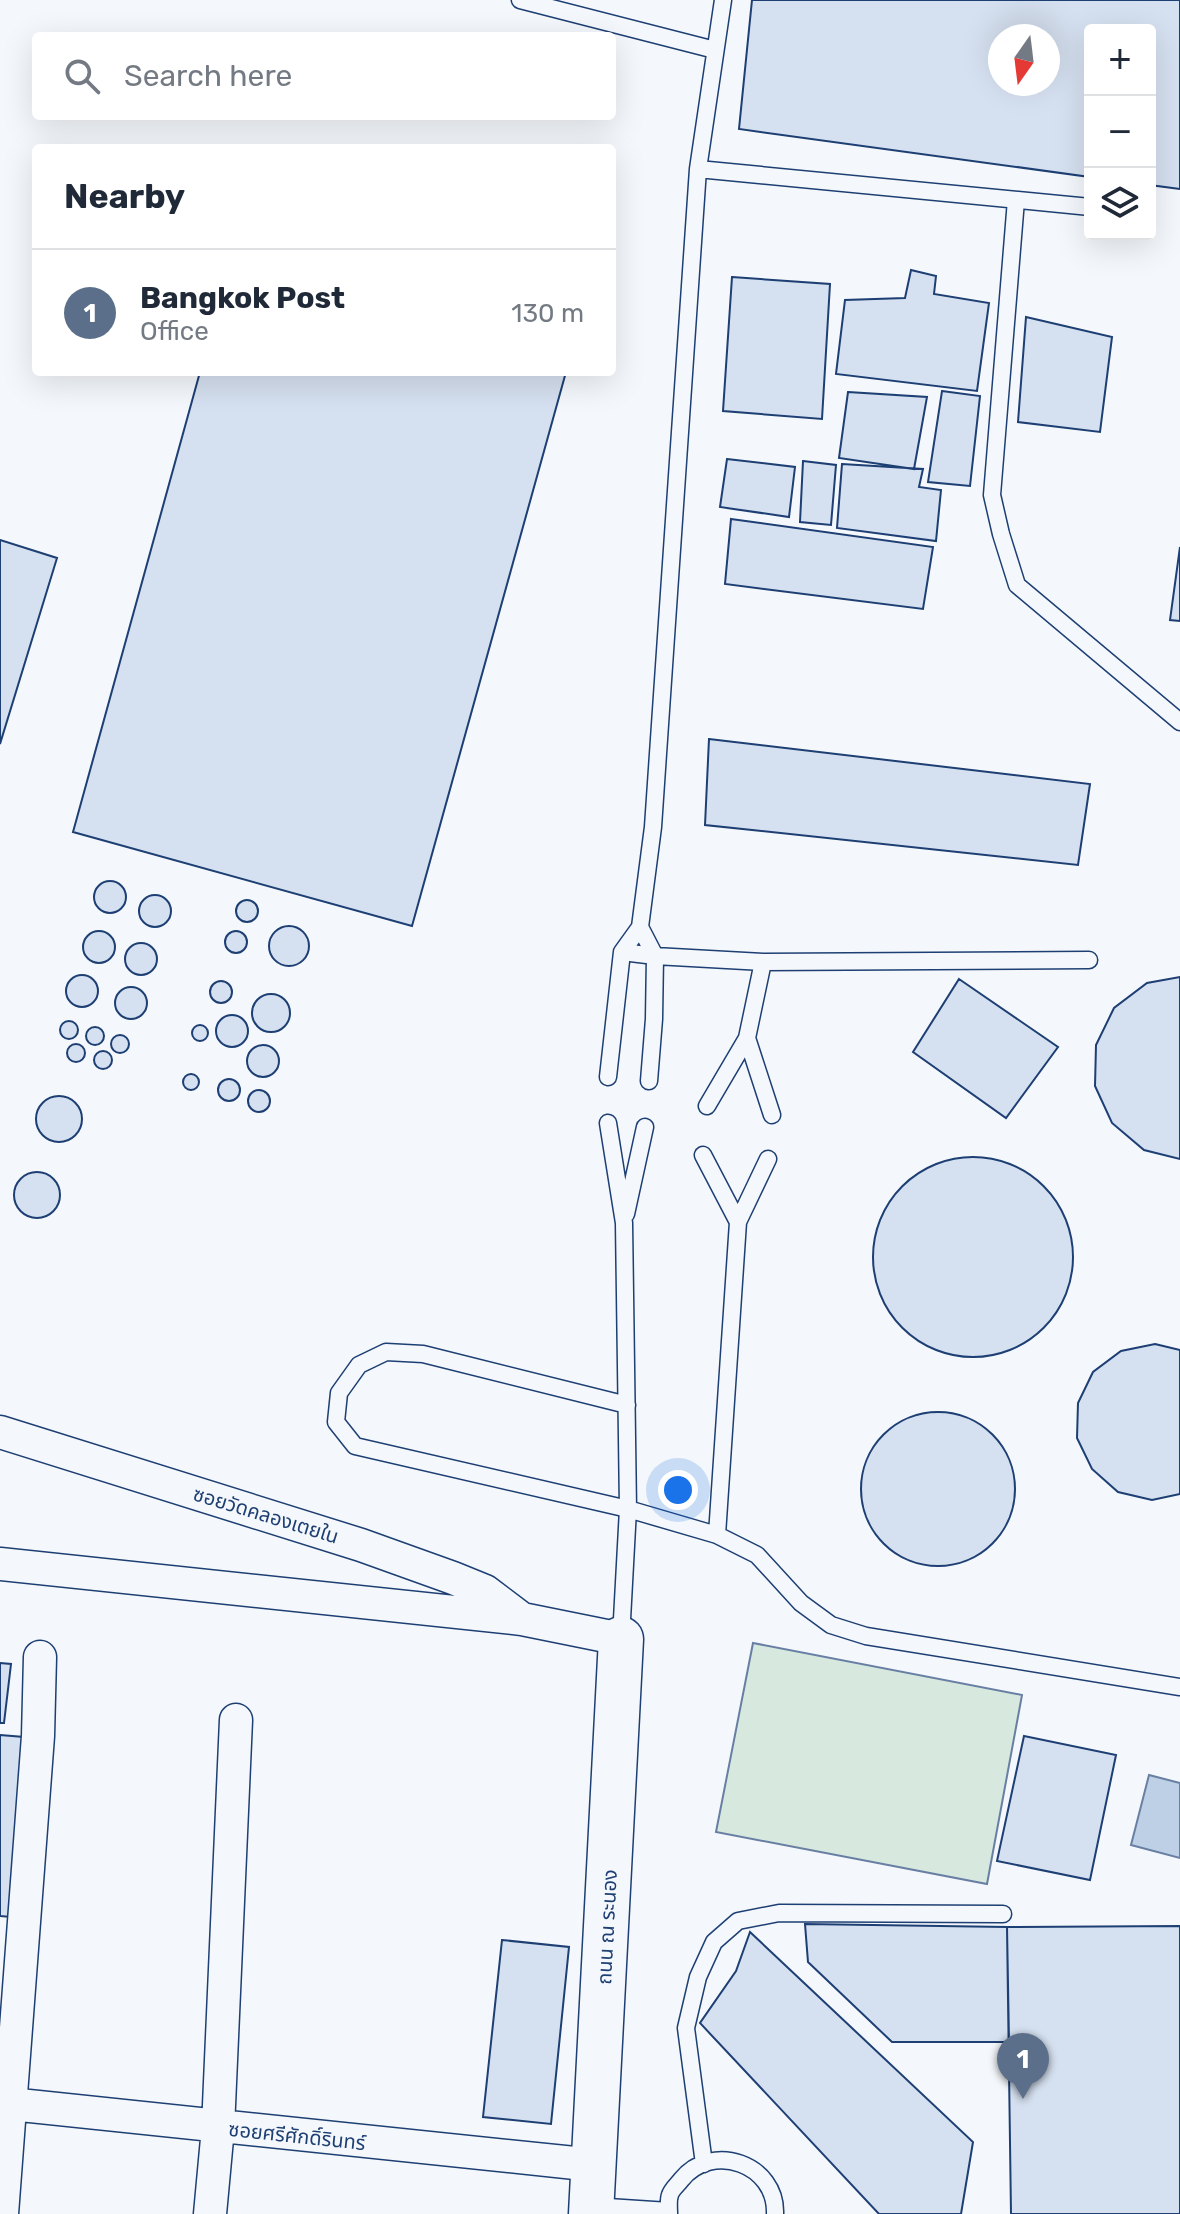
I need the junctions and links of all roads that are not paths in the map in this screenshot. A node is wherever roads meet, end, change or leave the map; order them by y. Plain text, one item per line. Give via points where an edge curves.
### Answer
1 (520, 0) edge
2 (723, 0) edge
3 (715, 50) junction
4 (698, 169) junction
5 (1016, 200) junction
6 (1084, 206) edge
7 (1180, 722) edge
8 (640, 927) junction
9 (622, 952) junction
10 (655, 956) junction
11 (1089, 960) dead end
12 (763, 962) junction
13 (747, 1038) junction
14 (608, 1077) dead end
15 (649, 1081) dead end
16 (707, 1106) dead end
17 (772, 1115) dead end
18 (608, 1123) dead end
19 (645, 1127) dead end
20 (703, 1155) dead end
21 (768, 1159) dead end
22 (738, 1222) junction
23 (624, 1223) junction
24 (627, 1405) junction
25 (0, 1432) edge
26 (628, 1509) junction
27 (717, 1535) junction
28 (0, 1564) edge
29 (522, 1619) junction
30 (621, 1639) junction
31 (40, 1657) dead end
32 (1180, 1687) edge
33 (236, 1720) dead end
34 (1003, 1914) dead end
35 (6, 2104) edge
36 (218, 2128) junction
37 (704, 2164) junction
38 (592, 2195) edge
39 (669, 2212) edge
40 (2, 2214) edge
41 (210, 2214) edge
42 (775, 2214) edge

1 - 3 lane
2 - 3 lane
3 - 4 lane
4 - 5 lane
4 - 8 lane via 653,827
5 - 6 lane
5 - 7 lane via 992,495 1017,585
8 - 9 lane
8 - 10 lane
9 - 10 lane
9 - 14 lane
10 - 12 lane
10 - 15 lane
11 - 12 lane
12 - 13 lane
13 - 16 lane
13 - 17 lane
18 - 23 lane
19 - 23 lane
20 - 22 lane
21 - 22 lane
22 - 27 lane
23 - 24 lane
24 - 26 lane
24 - 26 lane via 423,1354 386,1352 359,1365 339,1393 336,1422 355,1446
25 - 29 street, ซอยวัดคลองเตยใน via 440,1573 485,1591
26 - 27 lane
26 - 30 lane
27 - 32 lane via 757,1555 801,1603 831,1625 866,1636
28 - 29 street
29 - 30 street
30 - 38 street, ถนน ณ ระนอง
31 - 35 street
33 - 36 street
34 - 37 lane via 779,1913 738,1921 714,1942 698,1977 686,2028
35 - 36 street, ซอยศรีศักดิ์รินทร์
35 - 40 street
36 - 38 street, ซอยศรีศักดิ์รินทร์
36 - 41 street
37 - 39 lane via 691,2167 670,2194
37 - 42 lane via 724,2158 756,2170 775,2198
38 - 39 lane

